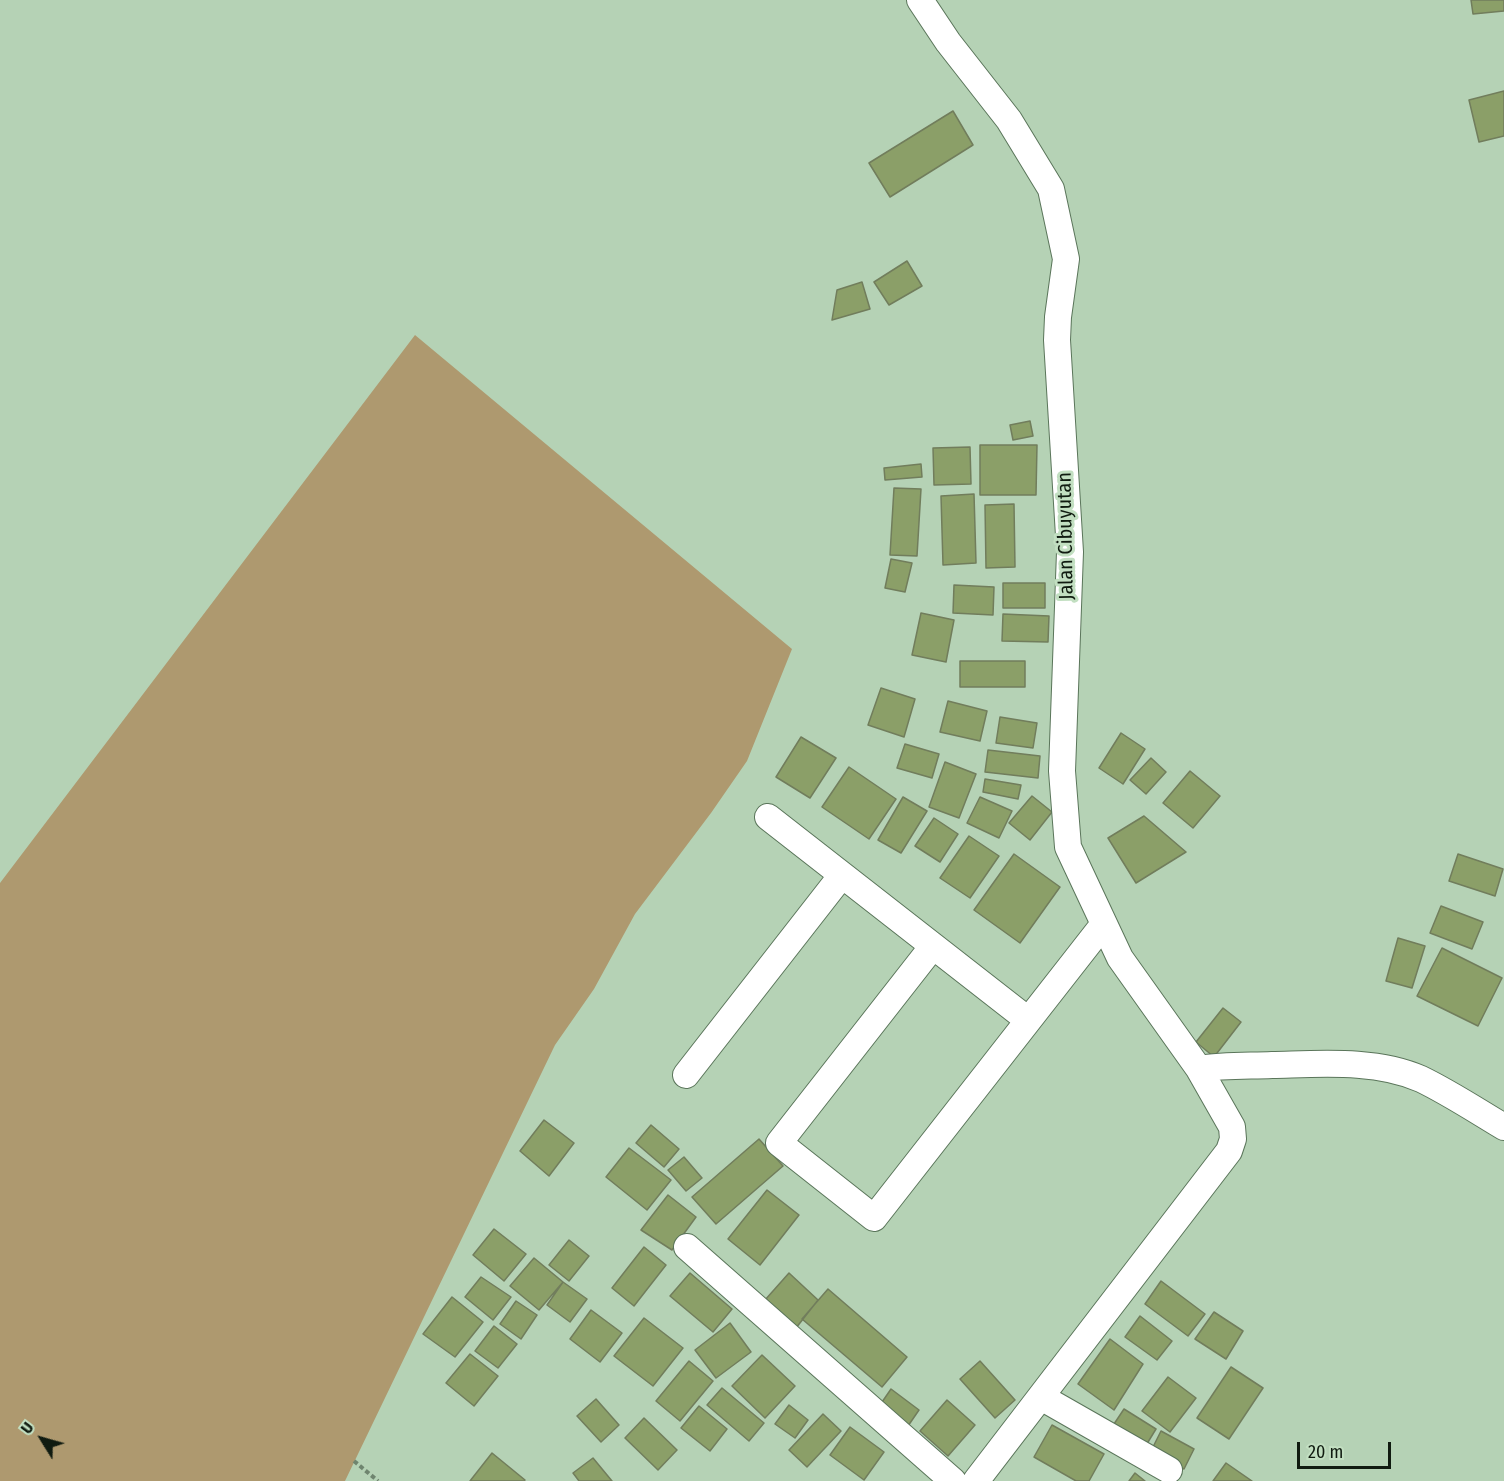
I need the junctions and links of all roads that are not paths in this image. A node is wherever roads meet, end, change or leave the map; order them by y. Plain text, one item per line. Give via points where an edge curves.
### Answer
1 (920, 0) edge
2 (768, 817) dead end
3 (842, 875) junction
4 (1103, 925) junction
5 (933, 946) junction
6 (1028, 1020) junction
7 (1213, 1067) junction
8 (686, 1075) dead end
9 (1504, 1127) edge
10 (687, 1247) dead end
11 (1041, 1397) junction
12 (1169, 1470) dead end
13 (953, 1481) edge
14 (976, 1481) edge

1 - 4 street, Jalan Cibuyutan via 1009,120 1051,189 1064,244 1066,259 1057,340 1070,552 1062,771 1068,847
2 - 3 street
3 - 5 street
3 - 8 street
4 - 6 street
4 - 7 street, Jalan Cibuyutan via 1119,958
5 - 6 street
5 - 6 street via 779,1143 874,1218
7 - 9 street via 1328,1064 1394,1071 1422,1080
7 - 11 street, Jalan Cibuyutan via 1232,1127 1229,1151
10 - 13 street
11 - 12 street
11 - 14 street, Jalan Cibuyutan

